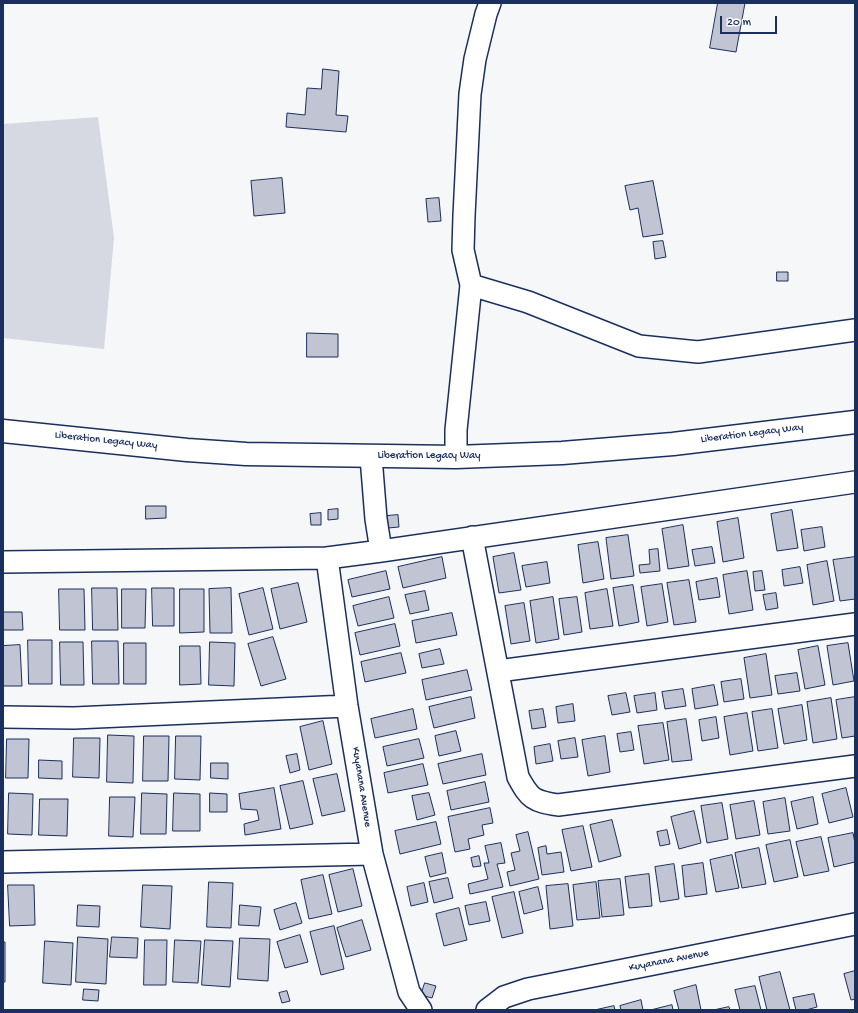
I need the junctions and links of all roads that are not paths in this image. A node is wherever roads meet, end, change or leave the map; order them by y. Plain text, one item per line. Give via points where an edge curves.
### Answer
1 (490, 3) edge
2 (470, 285) junction
3 (855, 330) edge
4 (855, 422) edge
5 (3, 431) edge
6 (371, 457) junction
7 (456, 457) junction
8 (855, 482) edge
9 (472, 537) junction
10 (381, 551) junction
11 (327, 558) junction
12 (3, 562) edge
13 (855, 624) edge
14 (498, 671) junction
15 (347, 706) junction
16 (3, 717) edge
17 (855, 766) edge
18 (372, 854) junction
19 (3, 862) edge
20 (855, 924) edge
21 (421, 1010) edge
22 (487, 1010) edge

1 - 2 street via 475,59 470,94 463,250
2 - 3 street via 528,302 639,346 698,352
2 - 7 street via 456,430
4 - 7 main road, Liberation Legacy Way via 634,447
5 - 6 main road, Liberation Legacy Way via 187,450
6 - 7 main road, Liberation Legacy Way
6 - 10 street
8 - 9 street
9 - 10 street
9 - 14 street
10 - 11 street
11 - 12 street
11 - 15 street, Kuyanana Avenue
13 - 14 street
14 - 17 street via 518,777 526,792 540,802 558,805
15 - 16 street via 74,718
15 - 18 street, Kuyanana Avenue
18 - 19 street
18 - 21 street, Kuyanana Avenue via 409,992
20 - 22 street, Kuyanana Avenue via 528,989 504,997

